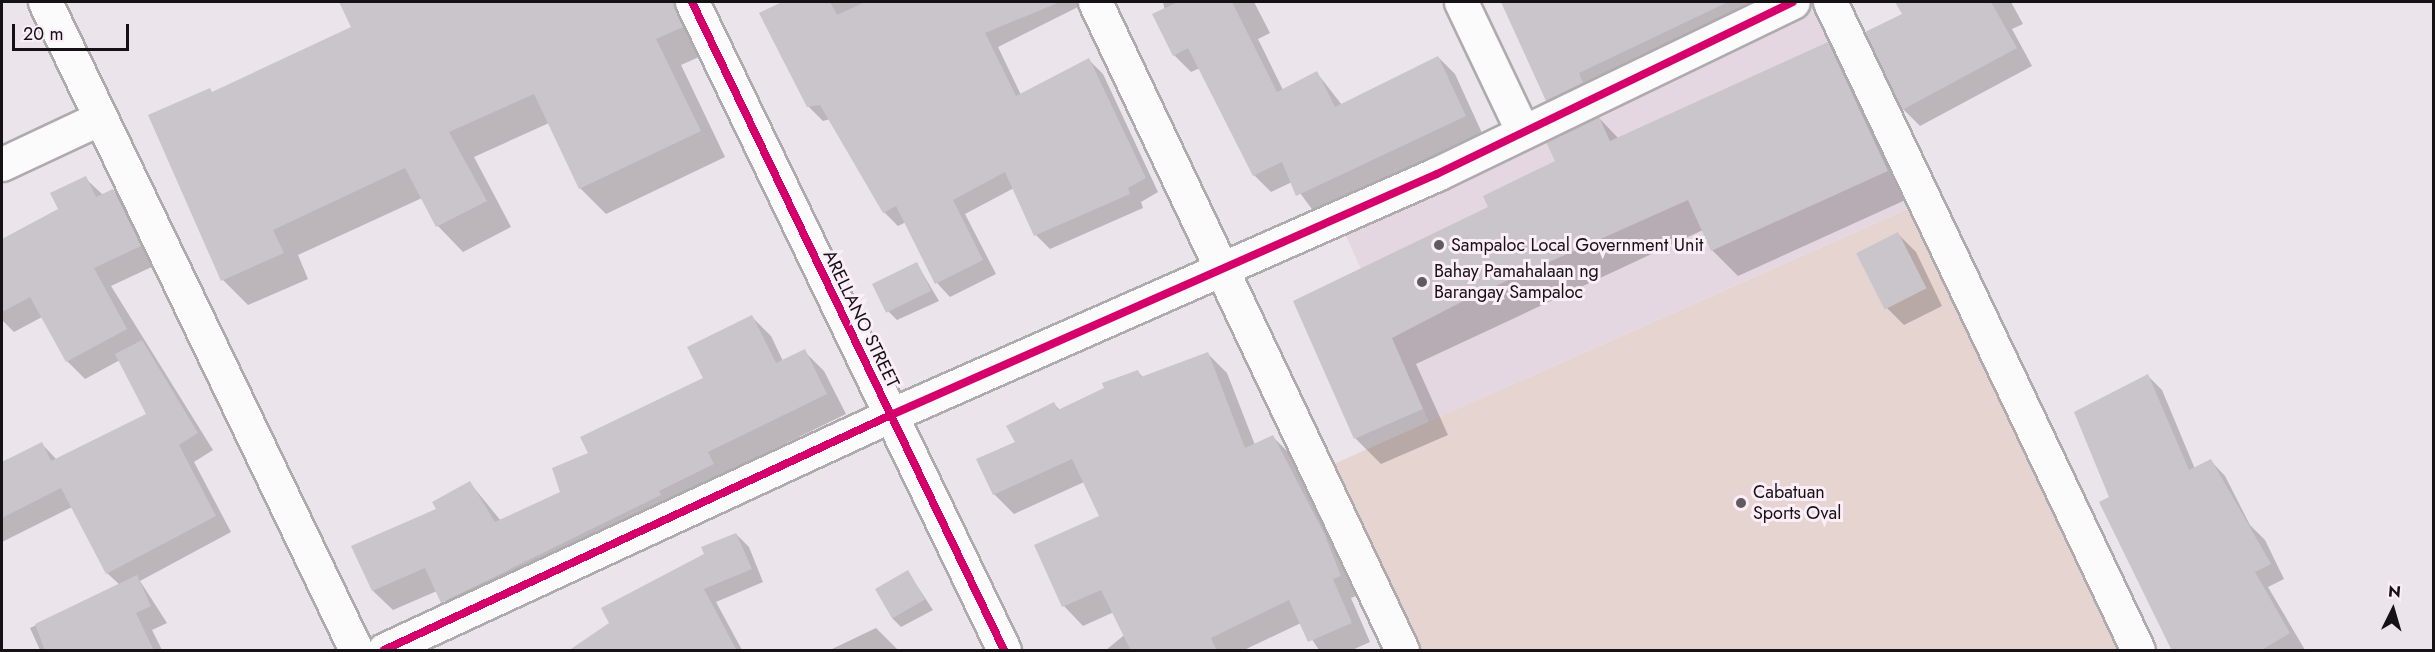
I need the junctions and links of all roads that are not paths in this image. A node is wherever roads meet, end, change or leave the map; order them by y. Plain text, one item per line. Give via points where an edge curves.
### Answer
1 (45, 2) edge
2 (692, 2) edge
3 (1095, 2) edge
4 (1461, 2) edge
5 (1793, 2) edge
6 (1830, 2) edge
7 (98, 119) junction
8 (1522, 130) junction
9 (2, 164) edge
10 (1221, 266) junction
11 (891, 415) junction
12 (356, 651) edge
13 (384, 651) edge
14 (1004, 651) edge
15 (1402, 651) edge
16 (2138, 651) edge

1 - 7 street
2 - 11 street, ARELLANO STREET
3 - 10 street
4 - 8 street
5 - 8 street
6 - 16 street
7 - 9 street
7 - 12 street
8 - 10 street via 1437,174
10 - 11 street
10 - 15 street
11 - 13 street
11 - 14 street, ARELLANO STREET

